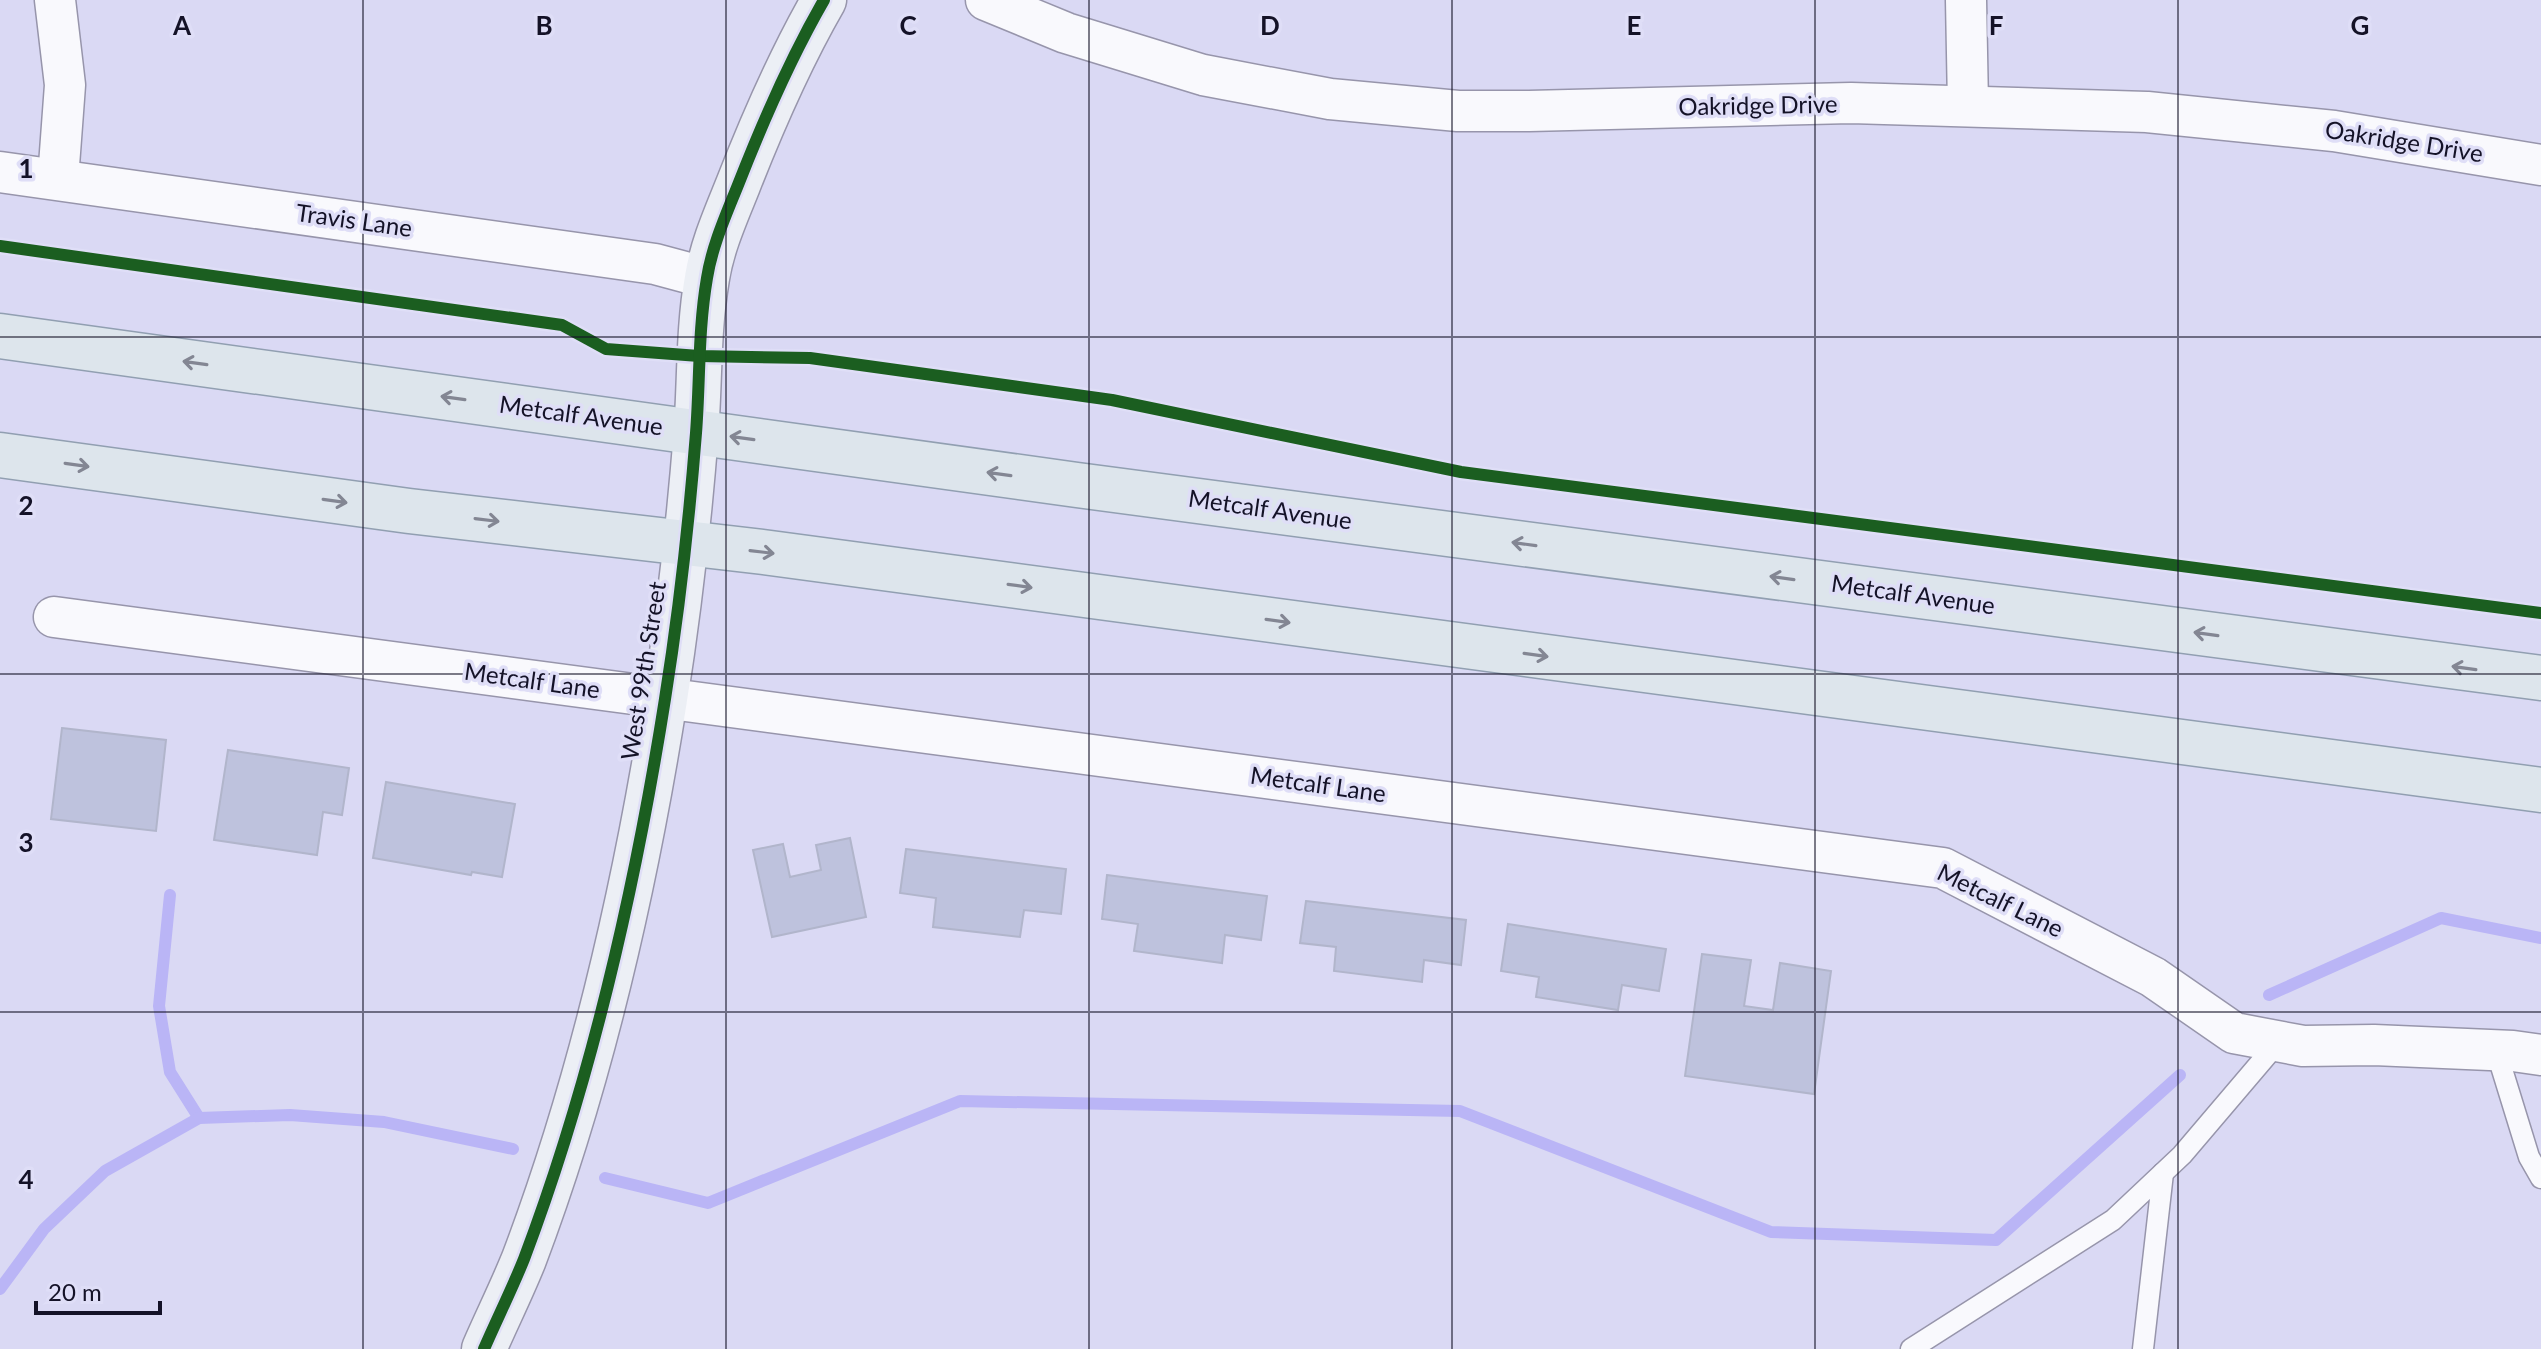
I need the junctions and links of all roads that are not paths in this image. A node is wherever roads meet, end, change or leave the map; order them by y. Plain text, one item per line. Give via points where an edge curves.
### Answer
1 (55, 0) edge
2 (824, 0) edge
3 (986, 0) edge
4 (1966, 0) edge
5 (1968, 105) junction
6 (2541, 165) edge
7 (0, 172) edge
8 (58, 179) junction
9 (707, 278) junction
10 (0, 336) edge
11 (697, 432) junction
12 (0, 455) edge
13 (685, 543) junction
14 (54, 617) dead end
15 (2541, 678) edge
16 (665, 699) junction
17 (2541, 790) edge
18 (2279, 1041) junction
19 (2496, 1050) junction
20 (2541, 1055) edge
21 (2163, 1173) junction
22 (2541, 1178) edge
23 (484, 1349) edge
24 (1911, 1349) edge
25 (2143, 1349) edge

1 - 8 street via 65,85
2 - 9 street, West 99th Street via 793,53 749,156
3 - 5 street, Oakridge Drive via 1066,33 1203,75 1330,99 1458,111
4 - 5 street
5 - 6 street, Oakridge Drive via 2147,112 2334,131
7 - 8 street, Travis Lane
8 - 9 street, Travis Lane via 639,261
9 - 11 street, West 99th Street
11 -> 10 main road, Metcalf Avenue
11 - 13 street, West 99th Street
15 -> 11 main road, Metcalf Avenue
12 -> 13 main road
13 - 16 street, West 99th Street
13 -> 17 main road
14 - 16 street, Metcalf Lane
16 - 18 street, Metcalf Lane via 1943,868 2153,977 2234,1033
16 - 23 street, West 99th Street via 623,928 592,1051 548,1193
18 - 19 street, Metcalf Lane via 2303,1046
18 - 21 lane
19 - 20 street, Metcalf Lane
19 - 22 lane via 2529,1157
21 - 24 lane via 2113,1220
21 - 25 lane

